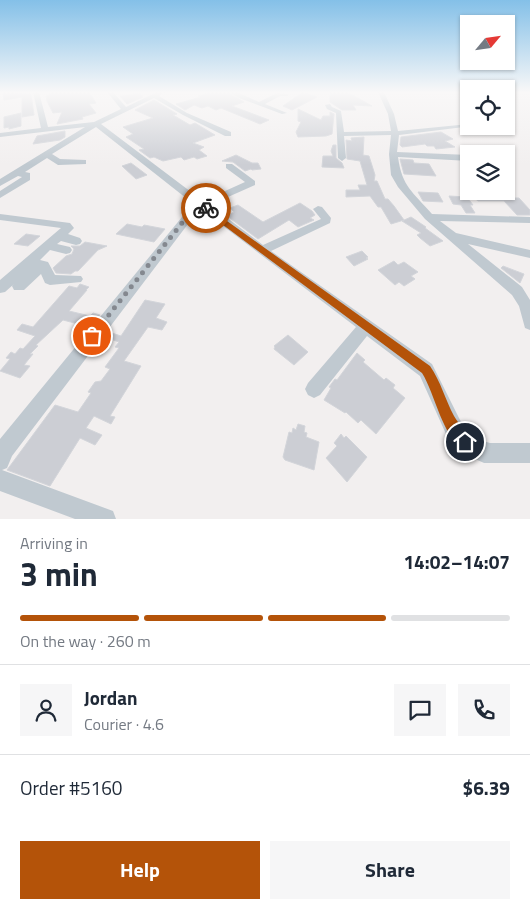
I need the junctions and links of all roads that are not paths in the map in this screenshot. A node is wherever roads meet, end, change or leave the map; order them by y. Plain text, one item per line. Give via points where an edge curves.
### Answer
1 (42, 116) edge
2 (112, 116) edge
3 (191, 116) edge
4 (340, 116) edge
5 (391, 116) edge
6 (96, 124) junction
7 (460, 127) edge
8 (45, 130) junction
9 (394, 133) junction
10 (228, 134) dead end
11 (340, 134) junction
12 (0, 135) edge
13 (48, 154) junction
14 (393, 154) junction
15 (342, 158) dead end
16 (460, 158) edge
17 (83, 162) dead end
18 (229, 166) dead end
19 (17, 173) junction
20 (0, 183) edge
21 (0, 195) edge
22 (199, 203) junction
23 (318, 209) dead end
24 (0, 217) edge
25 (430, 217) junction
26 (530, 220) edge
27 (60, 236) junction
28 (454, 237) junction
29 (76, 241) dead end
30 (49, 246) junction
31 (66, 250) dead end
32 (262, 250) junction
33 (530, 254) edge
34 (38, 263) junction
35 (76, 279) dead end
36 (19, 286) dead end
37 (0, 288) edge
38 (530, 324) edge
39 (366, 326) junction
40 (314, 389) dead end
41 (530, 453) edge
42 (0, 461) edge
43 (0, 480) edge
44 (105, 519) edge

1 - 8 street
2 - 6 street
3 - 10 street
4 - 11 street
5 - 9 street
6 - 8 street
6 - 13 street
6 - 22 street
7 - 9 street
8 - 12 street
9 - 11 street
9 - 14 street
11 - 15 street
13 - 17 street via 58,162
13 - 19 street
14 - 16 street
14 - 25 street via 401,185
18 - 22 street via 252,182
19 - 20 street
19 - 21 street via 27,175 27,178
22 - 32 street
22 - 42 street via 10,442
23 - 32 street via 326,221
24 - 27 street via 66,225 68,230
25 - 26 street
25 - 28 street
27 - 29 street
27 - 30 street
28 - 33 street
28 - 38 street via 517,291 526,306
30 - 31 street
30 - 34 street
32 - 39 street
34 - 35 street via 50,280
34 - 36 street
34 - 37 street
39 - 40 street
39 - 41 street via 426,370 453,426 465,442 481,452
43 - 44 street

